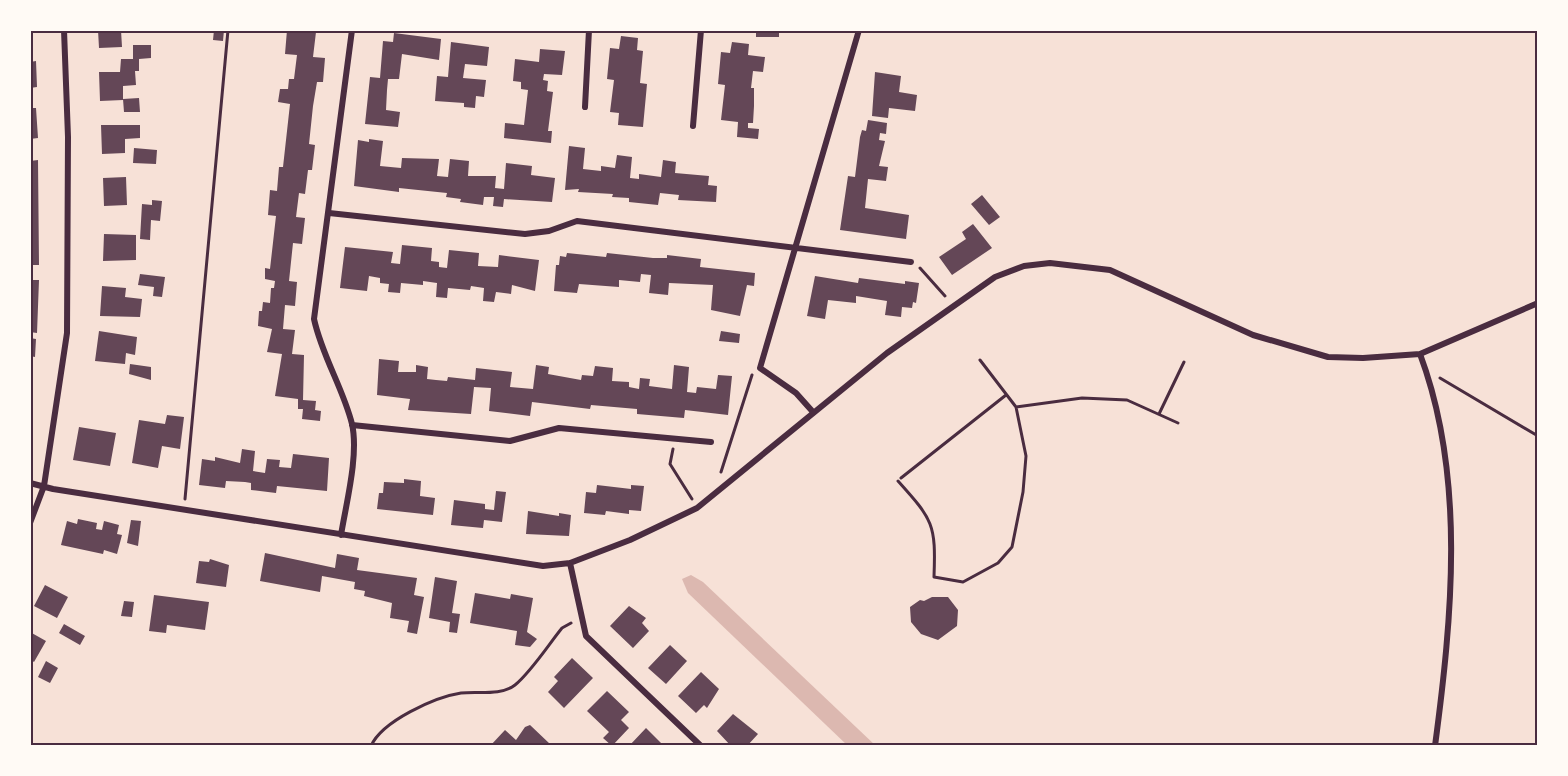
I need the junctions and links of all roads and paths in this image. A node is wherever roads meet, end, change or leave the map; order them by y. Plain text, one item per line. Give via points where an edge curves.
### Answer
1 (64, 30) edge
2 (228, 30) edge
3 (352, 30) edge
4 (589, 30) edge
5 (701, 30) edge
6 (859, 30) edge
7 (585, 107) dead end
8 (693, 126) dead end
9 (328, 213) junction
10 (797, 246) junction
11 (911, 262) joint
12 (1538, 303) edge
13 (952, 305) junction
14 (1420, 354) junction
15 (980, 360) dead end
16 (1184, 362) dead end
17 (760, 368) junction
18 (1429, 378) junction
19 (1006, 395) junction
20 (1016, 407) junction
21 (813, 412) junction
22 (1159, 414) junction
23 (1178, 423) dead end
24 (352, 425) junction
25 (1538, 436) edge
26 (675, 439) junction
27 (711, 442) dead end
28 (30, 483) edge
29 (44, 486) junction
30 (715, 494) junction
31 (697, 508) junction
32 (184, 510) junction
33 (30, 523) edge
34 (341, 535) junction
35 (570, 563) junction
36 (581, 618) junction
37 (371, 746) edge
38 (701, 746) edge
39 (1435, 746) edge

1 - 29 street via 67,333
2 - 32 path
3 - 9 street
4 - 7 street
5 - 8 street
6 - 10 street
9 - 10 street via 525,234 577,221
9 - 24 street via 314,319 320,345
10 - 11 street
10 - 17 street
11 - 13 path via 926,273
12 - 14 street
13 - 14 street via 995,277 1024,266 1077,265 1110,270 1253,335 1328,357
13 - 21 street
14 - 18 street
15 - 19 path
16 - 22 path
17 - 21 street via 796,393
17 - 30 path via 751,376
18 - 25 path via 1442,378
18 - 39 street via 1445,457 1450,536 1448,615
19 - 20 path
19 - 20 path via 900,479 933,526 934,577 963,582 998,563 1012,547 1026,456
20 - 22 path via 1082,398 1127,400
21 - 30 street
22 - 23 path
24 - 26 street via 510,441 559,428
24 - 34 street via 354,449
26 - 27 street
26 - 31 path via 670,464
28 - 29 street
29 - 32 street
29 - 33 street
30 - 31 street
31 - 35 street
32 - 34 street
34 - 35 street via 543,566
35 - 36 street
36 - 37 path via 562,628 514,686 438,697 401,717
36 - 38 street via 586,636

